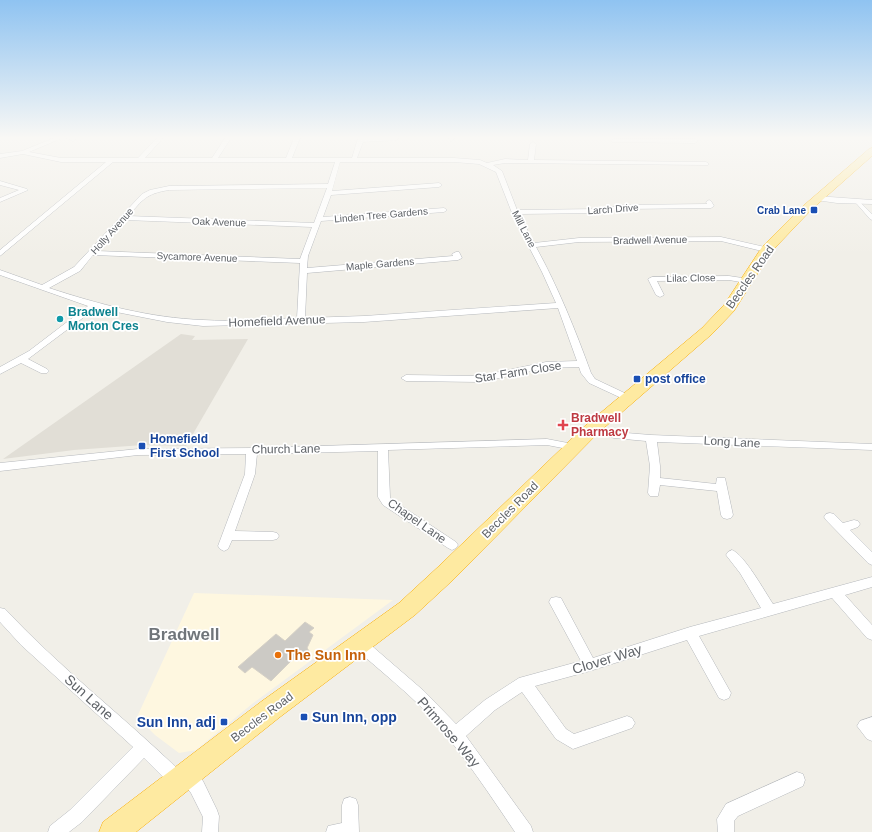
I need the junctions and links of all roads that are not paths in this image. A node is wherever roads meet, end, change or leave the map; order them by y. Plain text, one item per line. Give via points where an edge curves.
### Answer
1 (92, 177) edge
2 (333, 177) edge
3 (501, 177) edge
4 (843, 177) edge
5 (0, 183) edge
6 (439, 185) dead end
7 (329, 190) junction
8 (819, 198) junction
9 (0, 200) edge
10 (858, 202) junction
11 (872, 202) edge
12 (711, 206) dead end
13 (444, 210) dead end
14 (515, 212) junction
15 (123, 218) junction
16 (872, 218) edge
17 (316, 222) junction
18 (532, 245) junction
19 (766, 250) junction
20 (92, 253) junction
21 (0, 254) edge
22 (458, 258) dead end
23 (303, 261) junction
24 (303, 271) junction
25 (0, 272) edge
26 (746, 281) junction
27 (42, 288) junction
28 (660, 295) dead end
29 (94, 305) junction
30 (560, 305) junction
31 (301, 320) junction
32 (22, 360) junction
33 (582, 364) junction
34 (0, 371) edge
35 (44, 371) dead end
36 (406, 378) dead end
37 (630, 399) junction
38 (592, 429) junction
39 (651, 438) junction
40 (382, 447) junction
41 (573, 447) junction
42 (872, 447) edge
43 (252, 450) junction
44 (0, 467) edge
45 (654, 481) junction
46 (654, 493) dead end
47 (727, 515) dead end
48 (830, 517) dead end
49 (854, 524) dead end
50 (840, 528) junction
51 (273, 536) dead end
52 (452, 546) dead end
53 (732, 555) dead end
54 (872, 560) edge
55 (872, 582) edge
56 (834, 592) junction
57 (556, 602) dead end
58 (770, 611) junction
59 (0, 613) edge
60 (690, 634) junction
61 (872, 634) edge
62 (360, 644) junction
63 (590, 666) junction
64 (524, 684) junction
65 (724, 693) dead end
66 (627, 723) dead end
67 (872, 724) edge
68 (872, 734) edge
69 (455, 735) junction
70 (144, 747) junction
71 (183, 777) junction
72 (797, 780) dead end
73 (350, 805) dead end
74 (351, 831) edge
75 (56, 832) edge
76 (113, 832) edge
77 (210, 832) edge
78 (334, 832) edge
79 (525, 832) edge
80 (726, 832) edge

1 - 21 street
2 - 7 street
3 - 14 street, Mill Lane
4 - 8 highway, Beccles Road
5 - 9 street via 29,190
6 - 7 street, Holly Avenue
7 - 15 street, Holly Avenue via 162,188 146,194
7 - 17 street
8 - 10 street
8 - 19 highway, Beccles Road
10 - 11 street
10 - 16 street
12 - 14 street, Larch Drive
13 - 17 street, Linden Tree Gardens
14 - 18 street, Mill Lane
15 - 17 street, Oak Avenue
15 - 20 street, Holly Avenue
17 - 23 street
18 - 19 street, Bradwell Avenue via 579,240 721,239
18 - 30 street, Mill Lane
19 - 26 highway, Beccles Road
20 - 23 street, Sycamore Avenue
20 - 27 street, Holly Avenue via 77,269
22 - 24 street, Maple Gardens
23 - 24 street
24 - 31 street
25 - 27 street, Homefield Avenue
26 - 28 street, Lilac Close via 729,278 652,279
26 - 37 highway, Beccles Road via 729,308 707,331
27 - 29 street, Homefield Avenue
29 - 31 street, Homefield Avenue via 191,322
29 - 32 street
30 - 31 street, Homefield Avenue via 364,319
30 - 33 street, Mill Lane
32 - 34 street
32 - 35 street
33 - 36 street, Star Farm Close via 546,365 480,379
33 - 37 street, Mill Lane via 592,381
37 - 38 highway, Beccles Road
38 - 39 street, Long Lane via 614,435
38 - 41 highway, Beccles Road
39 - 42 street, Long Lane
39 - 45 street via 655,466
40 - 41 street, Church Lane via 547,442
40 - 43 street, Church Lane
40 - 52 street, Chapel Lane via 384,497 387,502
41 - 62 highway, Beccles Road via 435,584 407,609
43 - 44 street, Church Lane via 138,452
43 - 51 street via 250,474 226,541
45 - 46 street
45 - 47 street via 722,484
48 - 50 street
49 - 50 street
50 - 54 street
53 - 58 street
55 - 56 street, Clover Way
56 - 58 street, Clover Way
56 - 61 street
57 - 63 street
58 - 60 street, Clover Way
59 - 70 street, Sun Lane via 26,641
60 - 63 street, Clover Way
60 - 65 street
62 - 69 street, Primrose Way via 427,703
62 - 71 highway, Beccles Road
63 - 64 street, Clover Way
64 - 66 street via 561,734 573,742
64 - 69 street, Clover Way via 490,704
67 - 68 street via 866,726
69 - 79 street, Primrose Way
70 - 71 street, Sun Lane
70 - 75 street via 76,816
71 - 76 highway, Beccles Road
71 - 77 street, Sun Lane via 197,787 211,816
72 - 80 street via 732,810 725,819
73 - 74 street
74 - 78 street

